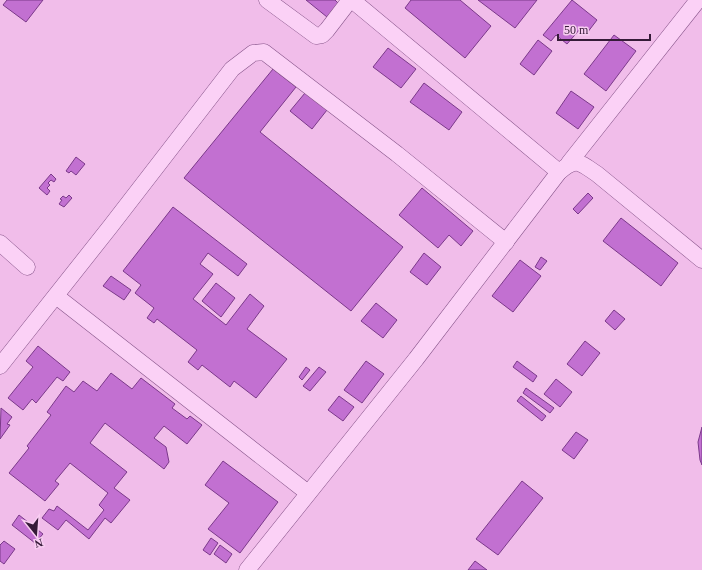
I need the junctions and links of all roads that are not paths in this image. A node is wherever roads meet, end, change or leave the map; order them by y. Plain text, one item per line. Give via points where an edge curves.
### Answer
1 (267, 0) edge
2 (351, 0) edge
3 (698, 0) edge
4 (564, 168) junction
5 (506, 242) junction
6 (0, 244) edge
7 (702, 260) edge
8 (27, 267) dead end
9 (56, 296) junction
10 (0, 366) edge
11 (308, 493) junction
12 (247, 570) edge

1 - 2 lane via 316,36 327,30
2 - 4 lane
3 - 4 lane
4 - 5 lane
4 - 7 lane via 581,163
5 - 9 lane via 264,52 253,53 232,69
5 - 11 lane
6 - 8 lane
9 - 10 lane
9 - 11 lane
11 - 12 lane

